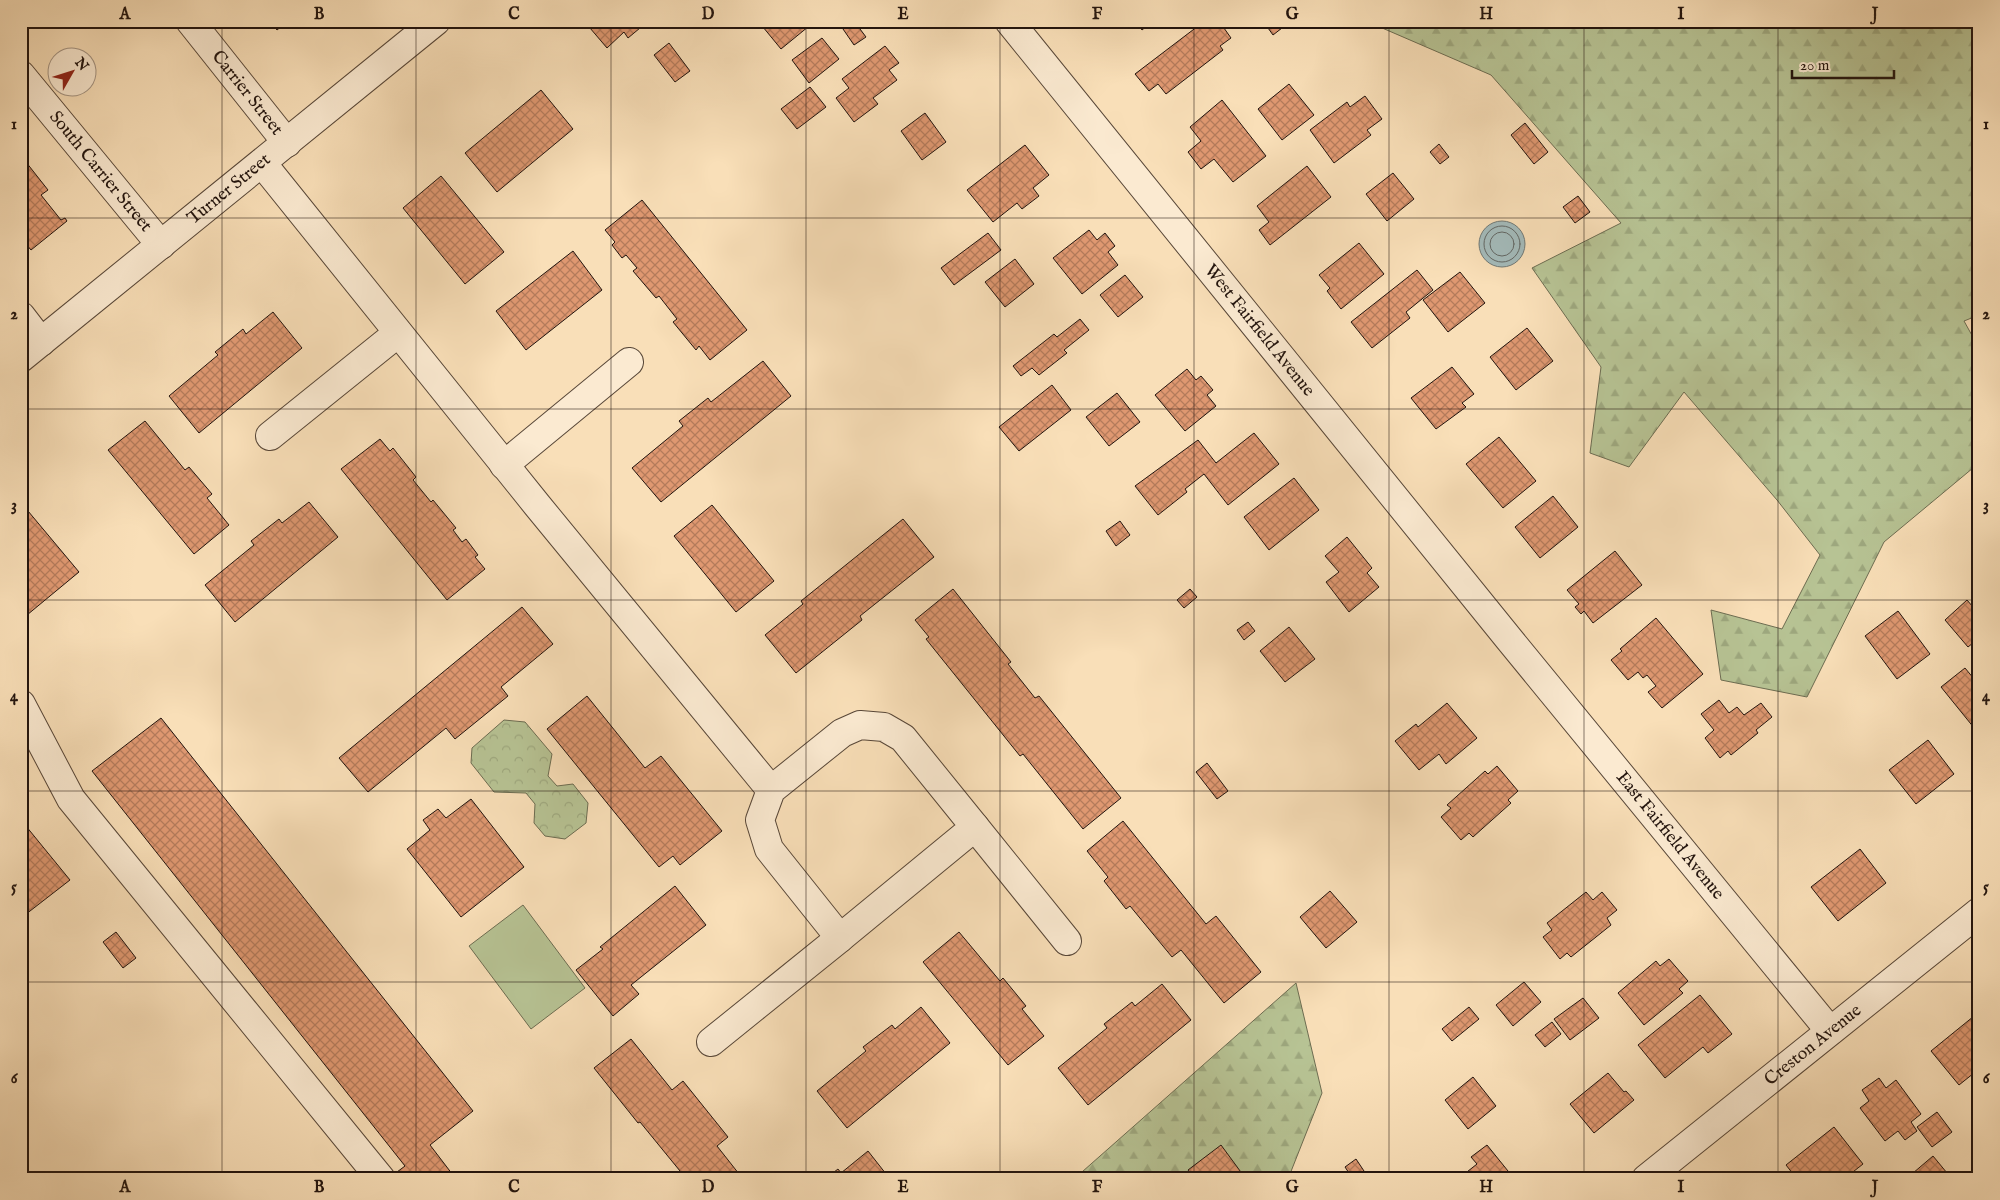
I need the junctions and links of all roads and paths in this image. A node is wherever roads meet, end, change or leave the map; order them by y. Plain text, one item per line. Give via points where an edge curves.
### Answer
1 (190, 21) edge
2 (436, 21) edge
3 (1009, 21) edge
4 (21, 76) edge
5 (288, 143) junction
6 (262, 163) junction
7 (160, 245) junction
8 (21, 316) edge
9 (398, 333) junction
10 (31, 350) edge
11 (629, 362) dead end
12 (270, 436) dead end
13 (504, 465) junction
14 (1509, 639) joint
15 (21, 704) edge
16 (771, 790) junction
17 (975, 827) junction
18 (1979, 912) edge
19 (840, 938) junction
20 (1067, 941) dead end
21 (1830, 1032) junction
22 (711, 1042) dead end
23 (381, 1179) edge
24 (1646, 1179) edge

1 - 5 street, Carrier Street
2 - 5 street, Turner Street
3 - 14 street, West Fairfield Avenue
4 - 7 street, South Carrier Street
5 - 6 street, Turner Street
6 - 7 street, Turner Street
6 - 9 street
7 - 10 street, Turner Street
8 - 10 street
9 - 12 street
9 - 13 street
11 - 13 street
13 - 16 street
14 - 21 street, East Fairfield Avenue
15 - 23 street via 71,799
16 - 17 street via 842,733 860,725 884,727 903,738
16 - 19 street via 760,820 769,849
17 - 19 street
17 - 20 street
18 - 21 street, Creston Avenue
19 - 22 street
21 - 24 street, Creston Avenue

